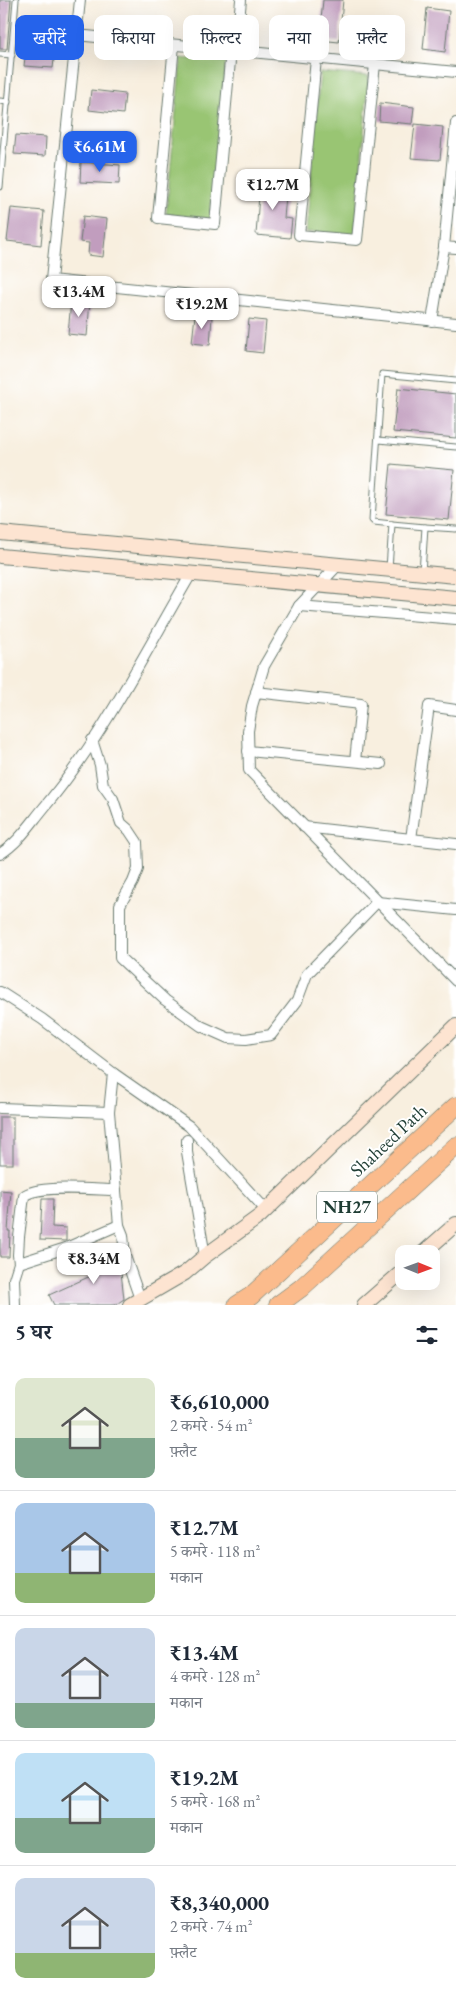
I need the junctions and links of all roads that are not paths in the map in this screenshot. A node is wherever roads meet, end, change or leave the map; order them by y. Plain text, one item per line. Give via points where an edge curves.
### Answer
1 (16, 0) edge
2 (80, 0) edge
3 (241, 0) edge
4 (78, 15) edge
5 (239, 15) edge
6 (84, 36) edge
7 (174, 45) junction
8 (183, 46) edge
9 (0, 54) edge
10 (12, 56) junction
11 (329, 59) edge
12 (73, 60) edge
13 (233, 60) edge
14 (316, 60) edge
15 (375, 64) junction
16 (456, 72) edge
17 (0, 101) edge
18 (8, 102) junction
19 (456, 123) edge
20 (0, 187) edge
21 (444, 247) junction
22 (456, 248) edge
23 (432, 320) junction
24 (456, 323) edge
25 (456, 380) edge
26 (378, 440) junction
27 (456, 447) edge
28 (392, 524) junction
29 (425, 527) junction
30 (456, 529) edge
31 (0, 533) edge
32 (232, 555) junction
33 (0, 556) edge
34 (338, 565) junction
35 (389, 570) junction
36 (422, 573) junction
37 (191, 574) junction
38 (456, 576) edge
39 (230, 577) junction
40 (318, 585) junction
41 (456, 598) edge
42 (299, 606) junction
43 (456, 619) edge
44 (256, 692) junction
45 (456, 710) edge
46 (92, 740) junction
47 (248, 751) junction
48 (355, 761) junction
49 (381, 764) dead end
50 (304, 827) junction
51 (411, 839) junction
52 (456, 844) edge
53 (0, 854) edge
54 (377, 902) junction
55 (456, 910) edge
56 (456, 981) edge
57 (0, 992) edge
58 (454, 1032) edge
59 (113, 1073) junction
60 (456, 1106) edge
61 (0, 1108) edge
62 (110, 1112) junction
63 (187, 1140) dead end
64 (456, 1146) edge
65 (116, 1190) junction
66 (266, 1210) junction
67 (456, 1224) edge
68 (119, 1225) junction
69 (432, 1245) edge
70 (204, 1256) junction
71 (19, 1263) junction
72 (395, 1278) edge
73 (135, 1302) edge
74 (15, 1305) edge
75 (237, 1305) edge
76 (278, 1305) edge
77 (364, 1305) edge

1 - 10 lane
2 - 4 street
3 - 5 street
6 - 7 street
7 - 8 street
7 - 13 street via 158,218 215,224
9 - 10 lane
10 - 18 lane
11 - 15 street
12 - 23 street via 51,280
14 - 15 street via 299,235 358,240
15 - 16 street
17 - 18 lane
18 - 20 lane
19 - 21 street
21 - 22 street
21 - 23 street
23 - 24 street
25 - 26 lane via 383,373
26 - 27 lane
26 - 28 lane via 372,520
28 - 29 lane
28 - 35 lane
29 - 30 lane
29 - 36 lane
31 - 32 street
32 - 34 street
32 - 39 street
33 - 37 street
34 - 35 street
34 - 40 street
35 - 36 street
36 - 38 street
37 - 39 street
37 - 46 street
39 - 40 street
40 - 41 street
40 - 42 street
42 - 43 street
42 - 44 street via 264,666
44 - 47 street via 248,731
44 - 48 street via 361,704
45 - 51 street via 429,706
46 - 53 street via 64,785 12,846
46 - 54 street via 103,785 113,799 121,823 137,842 138,869 120,905 120,958 165,1000 201,1026 228,1038 271,1035 297,1001 307,974
47 - 48 street
47 - 50 street via 249,770
48 - 49 street
50 - 51 street
50 - 54 street
51 - 52 street
54 - 55 street
54 - 56 street
57 - 59 street via 42,1019
58 - 66 street
59 - 62 street
59 - 66 street via 189,1126
60 - 75 highway, Shaheed Path / NH27 via 251,1296
61 - 62 street
62 - 65 street
63 - 70 street via 186,1152
64 - 76 highway, NH27 via 302,1288
65 - 68 street
65 - 71 street via 40,1189 28,1192 21,1211
66 - 70 street
67 - 69 street
68 - 71 street via 66,1248
68 - 73 street
70 - 73 street via 185,1273
71 - 74 street via 14,1279
72 - 77 street

